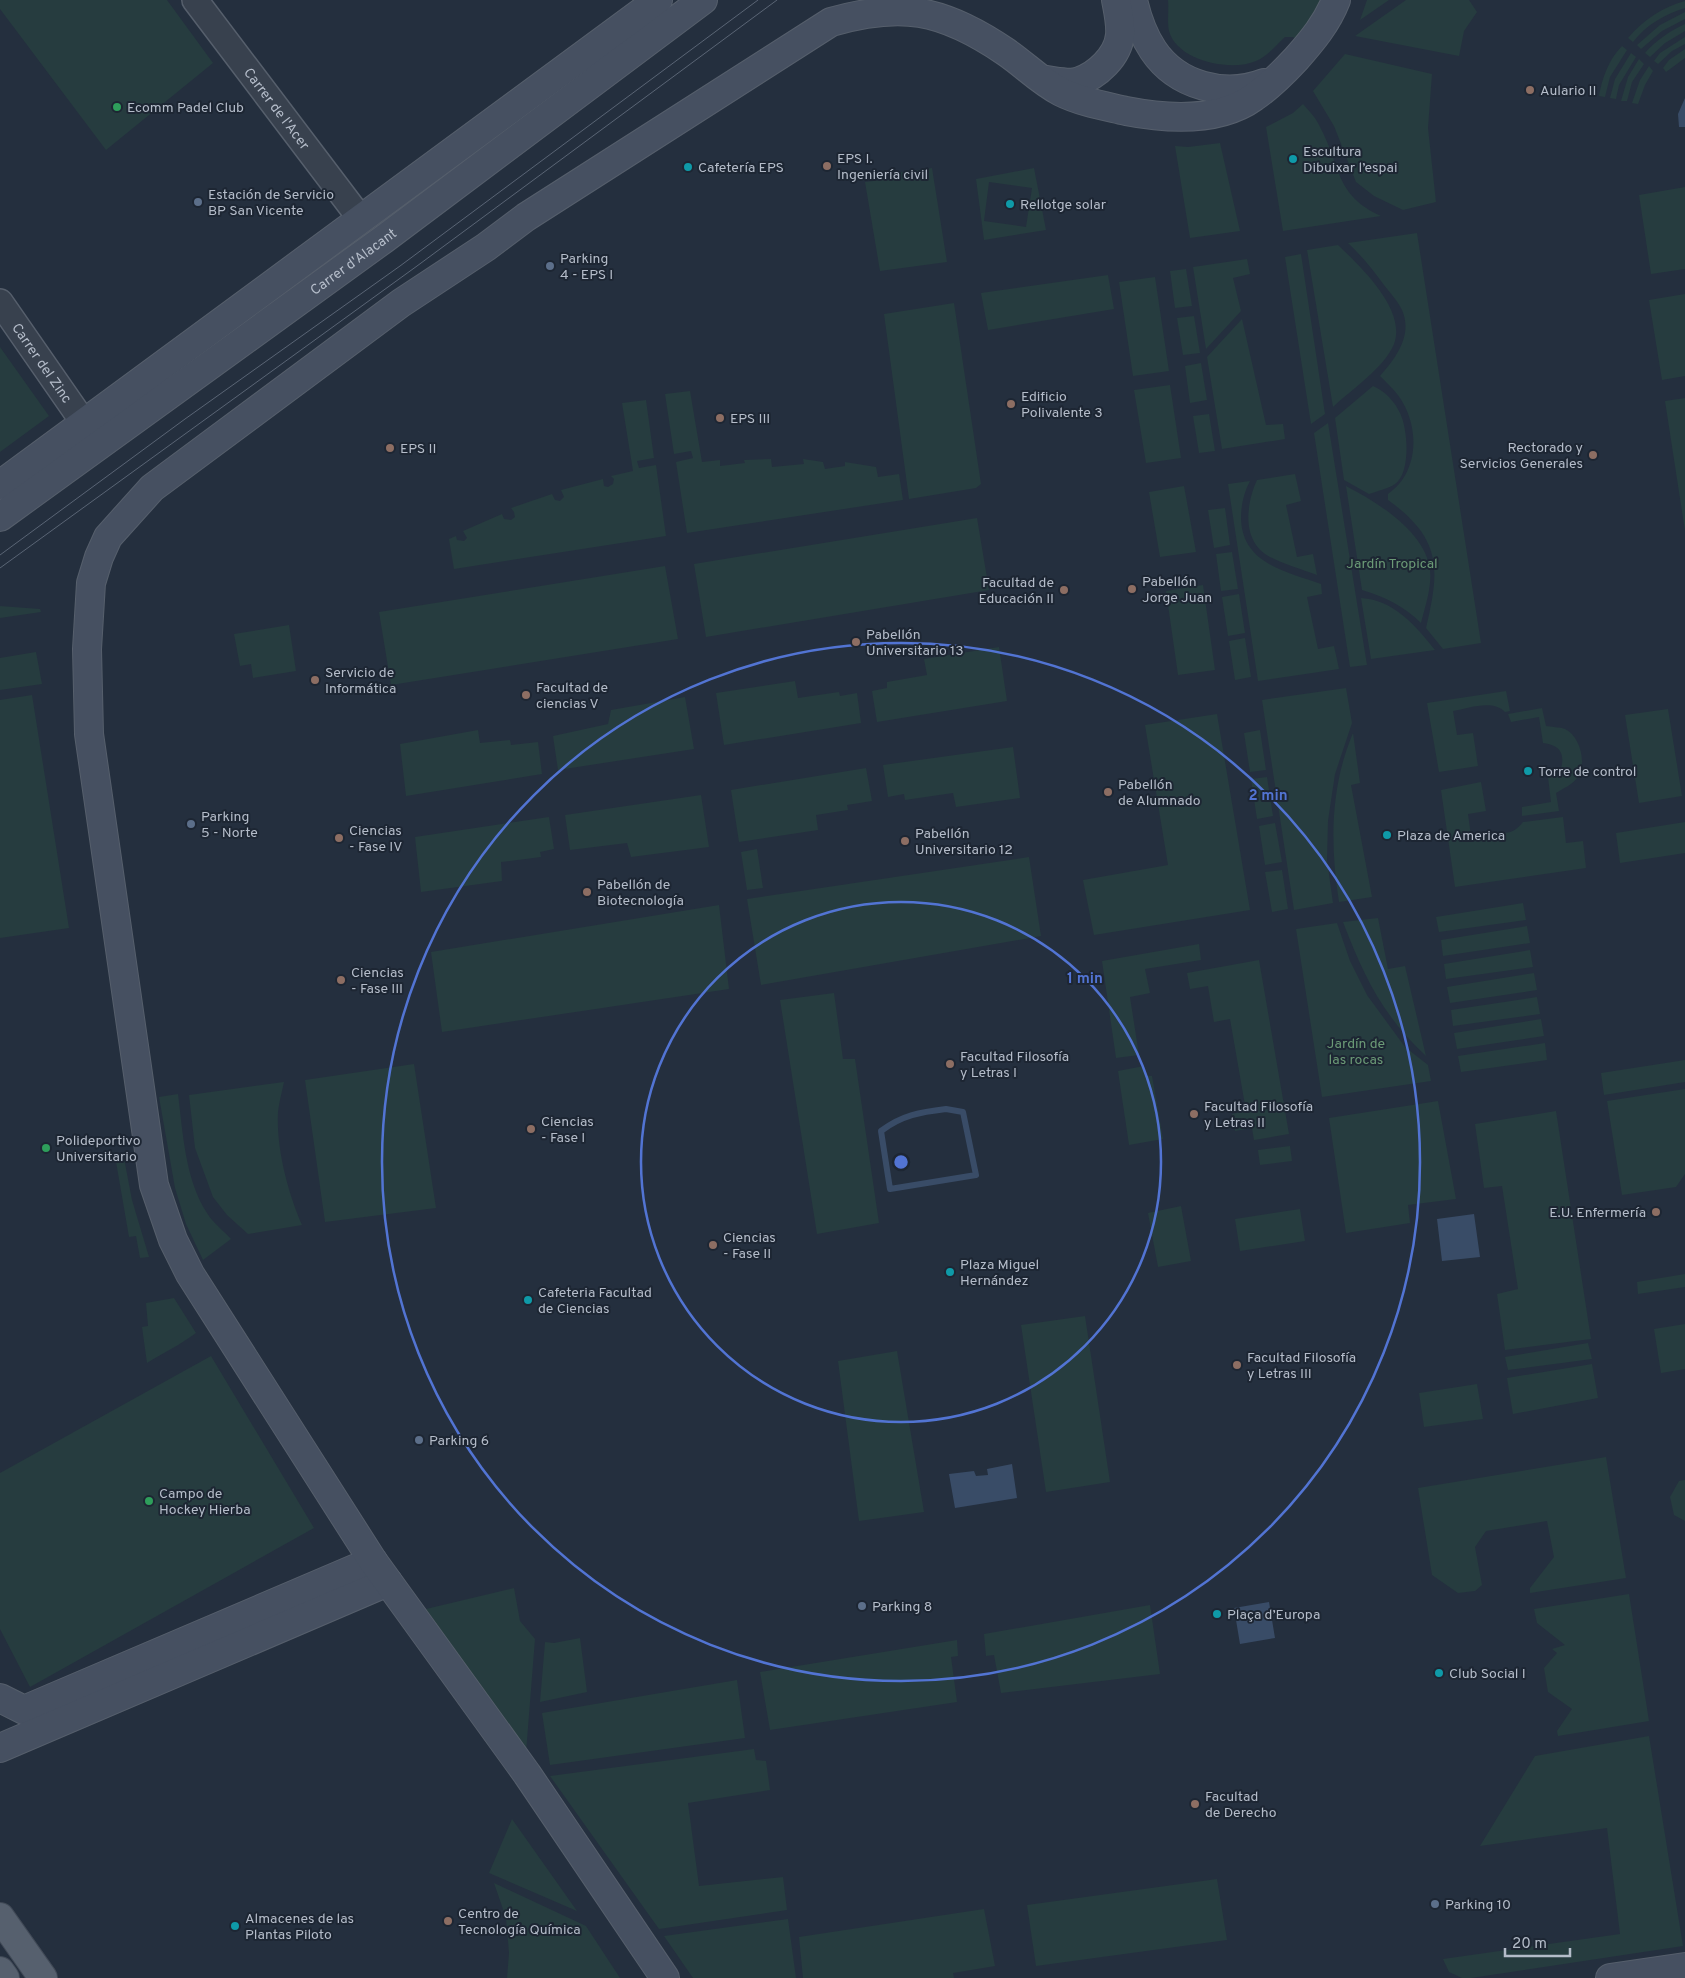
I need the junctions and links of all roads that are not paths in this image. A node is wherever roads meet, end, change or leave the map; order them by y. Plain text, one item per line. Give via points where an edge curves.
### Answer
1 (195, 0) edge
2 (658, 0) edge
3 (703, 0) edge
4 (1116, 0) edge
5 (1133, 0) edge
6 (1336, 0) edge
7 (1279, 77) junction
8 (1041, 80) junction
9 (360, 218) junction
10 (0, 302) edge
11 (84, 423) junction
12 (0, 485) edge
13 (0, 516) edge
14 (381, 1571) junction
15 (0, 1698) edge
16 (0, 1748) edge
17 (0, 1917) edge
18 (1685, 1966) edge
19 (0, 1970) edge
20 (5, 1978) edge
21 (42, 1978) edge
22 (665, 1978) edge
23 (1610, 1978) edge

1 - 9 street, Carrer de l'Acer
2 - 9 street
3 - 13 street, Carrer d'Alacant via 384,239
4 - 8 street via 1120,37 1102,68 1076,82
5 - 7 street via 1138,21 1153,50 1170,69 1198,85 1214,89 1252,88
6 - 7 street via 1316,37
7 - 8 street via 1253,98 1215,114 1188,118 1156,117 1107,107 1062,92
8 - 14 street via 1006,52 974,33 921,13 858,14 831,22 534,212 401,303 152,488 108,537 99,557 91,582 87,649 88,734 154,1185 173,1240 198,1288
9 - 11 street
10 - 11 street, Carrer del Zinc
11 - 12 street
14 - 15 street via 24,1710
14 - 16 street
14 - 22 street via 526,1774
17 - 21 main road
18 - 23 street
19 - 20 main road

